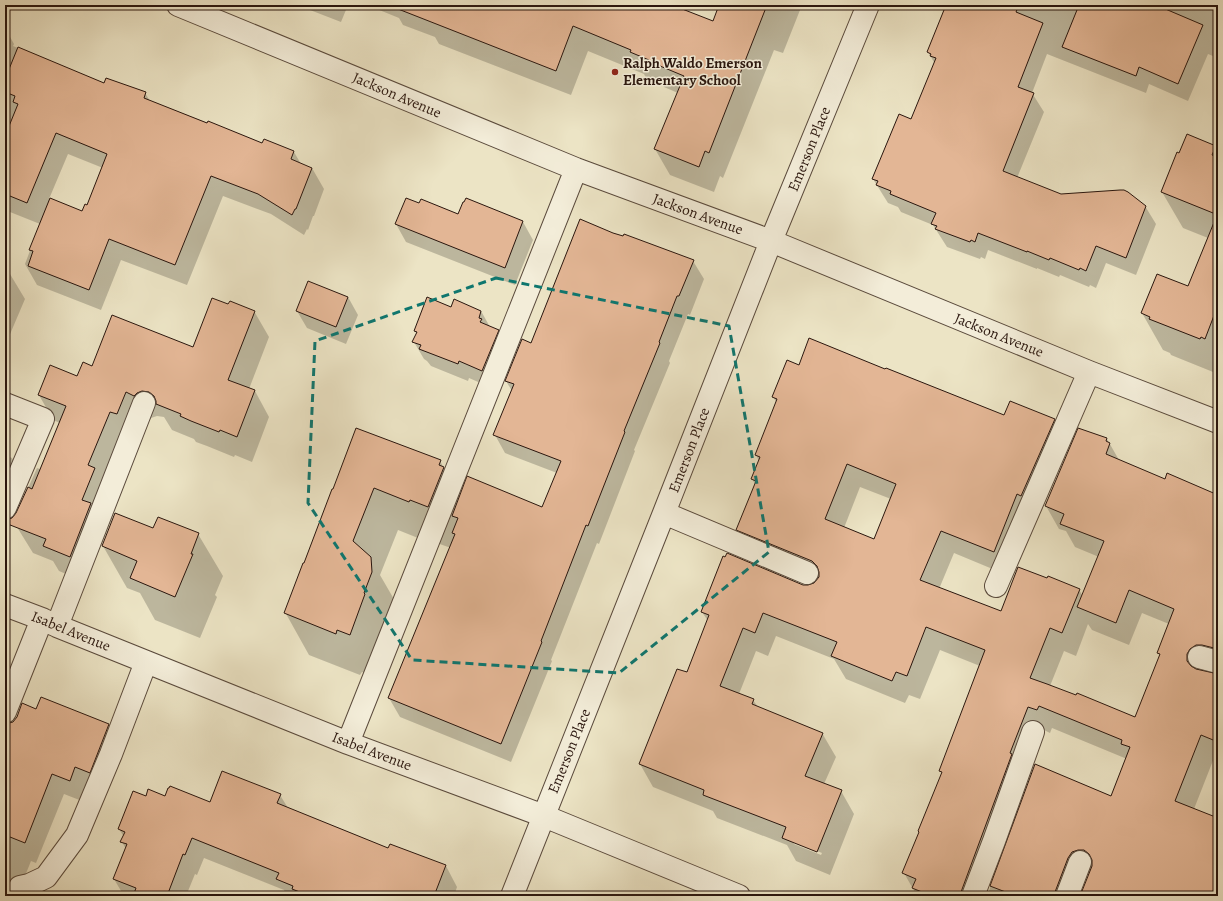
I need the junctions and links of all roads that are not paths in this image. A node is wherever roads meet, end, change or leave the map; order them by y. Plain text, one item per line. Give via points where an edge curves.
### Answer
1 (178, 5) edge
2 (868, 5) edge
3 (576, 169) junction
4 (771, 241) junction
5 (1089, 372) junction
6 (144, 403) dead end
7 (5, 404) edge
8 (1218, 422) edge
9 (5, 508) edge
10 (664, 513) junction
11 (807, 574) dead end
12 (996, 586) dead end
13 (5, 605) edge
14 (49, 622) junction
15 (146, 662) junction
16 (5, 712) edge
17 (1033, 732) dead end
18 (348, 742) junction
19 (544, 816) junction
20 (1080, 862) dead end
21 (20, 887) dead end
22 (512, 896) edge
23 (739, 896) edge
24 (974, 896) edge
25 (1067, 896) edge

1 - 3 street, Jackson Avenue
2 - 4 street, Emerson Place
3 - 4 street, Jackson Avenue
3 - 18 street
4 - 5 street, Jackson Avenue
4 - 10 street, Emerson Place
5 - 8 street, Jackson Avenue
5 - 12 street
6 - 14 street
7 - 9 street via 43,419
10 - 11 street
10 - 19 street, Emerson Place
13 - 14 street, Isabel Avenue
14 - 15 street, Isabel Avenue
14 - 16 street
15 - 18 street, Isabel Avenue
15 - 21 street via 77,835 46,877
17 - 24 street
18 - 19 street, Isabel Avenue
19 - 22 street, Emerson Place
19 - 23 street, Isabel Avenue
20 - 25 street

